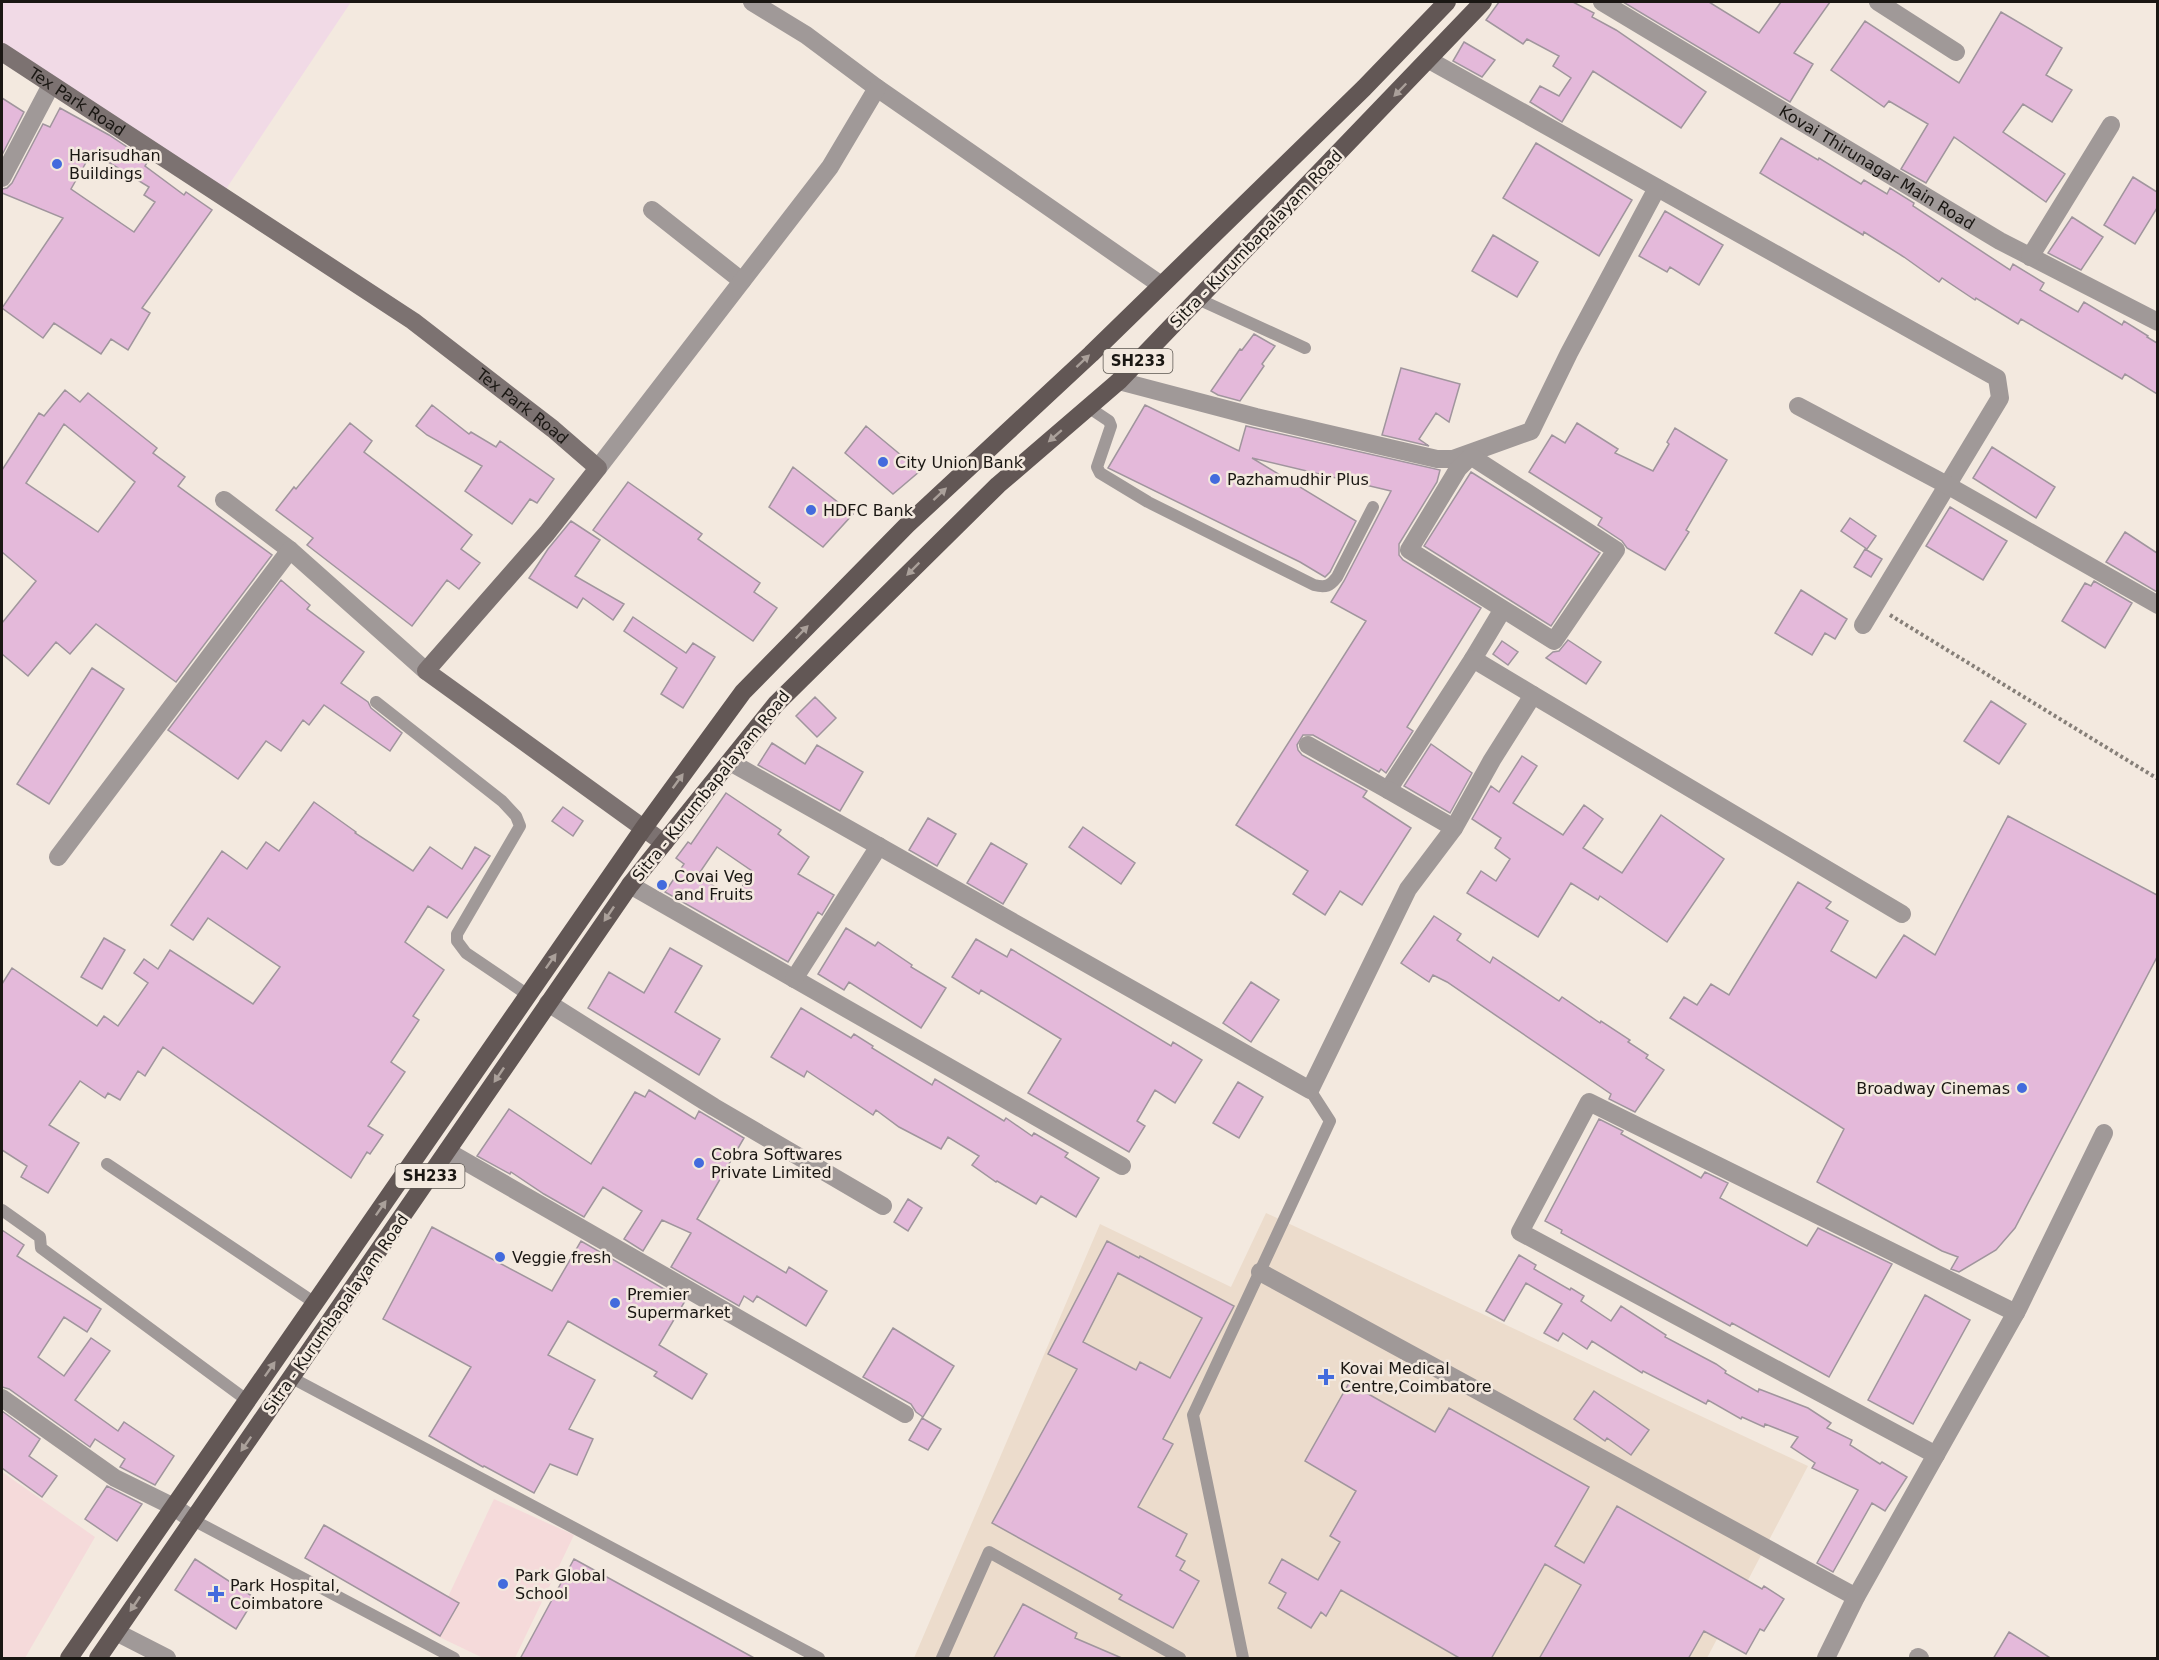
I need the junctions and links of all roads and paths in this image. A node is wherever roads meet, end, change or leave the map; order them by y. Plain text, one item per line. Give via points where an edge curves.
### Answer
1 (752, 2) edge
2 (1447, 2) edge
3 (1483, 2) edge
4 (1602, 2) edge
5 (1878, 2) edge
6 (2, 52) edge
7 (1956, 52) dead end
8 (1429, 60) junction
9 (51, 85) junction
10 (877, 88) junction
11 (2111, 125) dead end
12 (2, 178) edge
13 (1657, 188) junction
14 (652, 210) dead end
15 (2030, 257) junction
16 (742, 281) junction
17 (1161, 285) junction
18 (1198, 299) junction
19 (2157, 322) edge
20 (1305, 348) dead end
21 (1119, 381) junction
22 (1798, 406) dead end
23 (1088, 407) junction
24 (598, 468) junction
25 (1947, 485) junction
26 (224, 500) dead end
27 (1373, 507) dead end
28 (290, 550) junction
29 (2157, 604) edge
30 (1874, 605) junction
31 (1503, 609) junction
32 (1863, 625) dead end
33 (1473, 659) junction
34 (426, 671) junction
35 (1533, 695) junction
36 (376, 702) dead end
37 (1308, 745) dead end
38 (730, 762) junction
39 (2157, 779) edge
40 (1388, 790) junction
41 (1454, 828) junction
42 (643, 829) junction
43 (664, 843) junction
44 (879, 846) junction
45 (58, 857) dead end
46 (630, 885) junction
47 (1902, 914) dead end
48 (794, 979) junction
49 (528, 995) junction
50 (548, 1004) junction
51 (1310, 1090) junction
52 (2104, 1133) dead end
53 (447, 1151) junction
54 (107, 1164) dead end
55 (1122, 1166) dead end
56 (883, 1206) dead end
57 (2, 1210) edge
58 (1260, 1272) junction
59 (315, 1303) junction
60 (2016, 1313) junction
61 (292, 1378) junction
62 (2, 1398) edge
63 (248, 1401) junction
64 (905, 1414) dead end
65 (1936, 1455) junction
66 (174, 1507) junction
67 (193, 1520) junction
68 (1856, 1597) junction
69 (116, 1632) junction
70 (69, 1659) edge
71 (98, 1659) edge
72 (167, 1659) edge
73 (454, 1659) edge
74 (819, 1659) edge
75 (942, 1659) edge
76 (1180, 1659) edge
77 (1243, 1659) edge
78 (1826, 1659) edge

1 - 10 street via 806,35
2 - 17 main road, Sitra - Kurumbapalayam Road
3 - 8 main road, Sitra - Kurumbapalayam Road / SH233
4 - 15 street, Kovai Thirunagar Main Road
5 - 7 street
6 - 9 street, Tex Park Road
8 - 13 street
8 -> 18 main road, Sitra - Kurumbapalayam Road / SH233
9 - 12 street
9 - 24 street, Tex Park Road via 413,321
10 - 16 street via 830,167
10 - 17 street
11 - 15 street
13 - 21 street via 1531,431 1453,459 1437,459 1256,417
13 - 25 street via 1997,378 2000,398
14 - 16 street
15 - 19 street, Kovai Thirunagar Main Road
16 - 24 street
42 -> 17 main road, Sitra - Kurumbapalayam Road via 743,692 907,525
18 - 20 lane
18 - 21 main road, Sitra - Kurumbapalayam Road / SH233
21 - 23 main road, Sitra - Kurumbapalayam Road / SH233
22 - 25 street
23 - 27 lane via 1111,426 1097,467 1100,473 1148,502 1314,585 1324,587 1337,577
23 -> 38 main road, Sitra - Kurumbapalayam Road / SH233 via 998,485 776,704
24 - 34 street via 547,533
25 - 29 street
25 - 30 street
26 - 28 street
28 - 34 street
28 - 45 street
30 - 32 street
30 - 39 path
31 - 31 street via 1409,550 1458,470 1472,457 1616,550 1554,641
31 - 33 street
33 - 35 street
33 - 40 street
34 - 42 street
35 - 41 street
35 - 47 street
36 - 49 lane via 516,816 520,826 457,934 457,941 466,953
37 - 40 street
38 - 43 main road, Sitra - Kurumbapalayam Road / SH233
38 - 44 street
40 - 41 street
41 - 51 street via 1408,889
42 - 43 street
49 -> 42 main road, Sitra - Kurumbapalayam Road / SH233
43 - 46 main road, Sitra - Kurumbapalayam Road / SH233
44 - 48 street
44 - 51 street
46 - 48 street
46 -> 50 main road, Sitra - Kurumbapalayam Road / SH233
48 - 55 street
59 -> 49 main road, Sitra - Kurumbapalayam Road / SH233
50 -> 53 main road, Sitra - Kurumbapalayam Road / SH233
50 - 56 street
51 - 58 lane via 1330,1121
52 - 60 street
53 - 61 main road, Sitra - Kurumbapalayam Road / SH233
53 - 64 street
54 - 59 lane
57 - 63 lane via 40,1237 41,1248
58 - 68 street
58 - 77 lane via 1193,1415
63 -> 59 main road, Sitra - Kurumbapalayam Road / SH233
60 - 65 street
60 - 65 street via 1589,1102 1520,1232
61 -> 67 main road, Sitra - Kurumbapalayam Road / SH233
61 - 74 lane
62 - 66 street via 114,1478
63 - 66 main road, Sitra - Kurumbapalayam Road / SH233
65 - 68 street
66 - 67 street
66 - 70 main road, Sitra - Kurumbapalayam Road / SH233
67 -> 69 main road, Sitra - Kurumbapalayam Road / SH233
67 - 73 lane
68 - 78 street
69 - 71 main road, Sitra - Kurumbapalayam Road / SH233
69 - 72 street
75 - 76 lane via 989,1552

